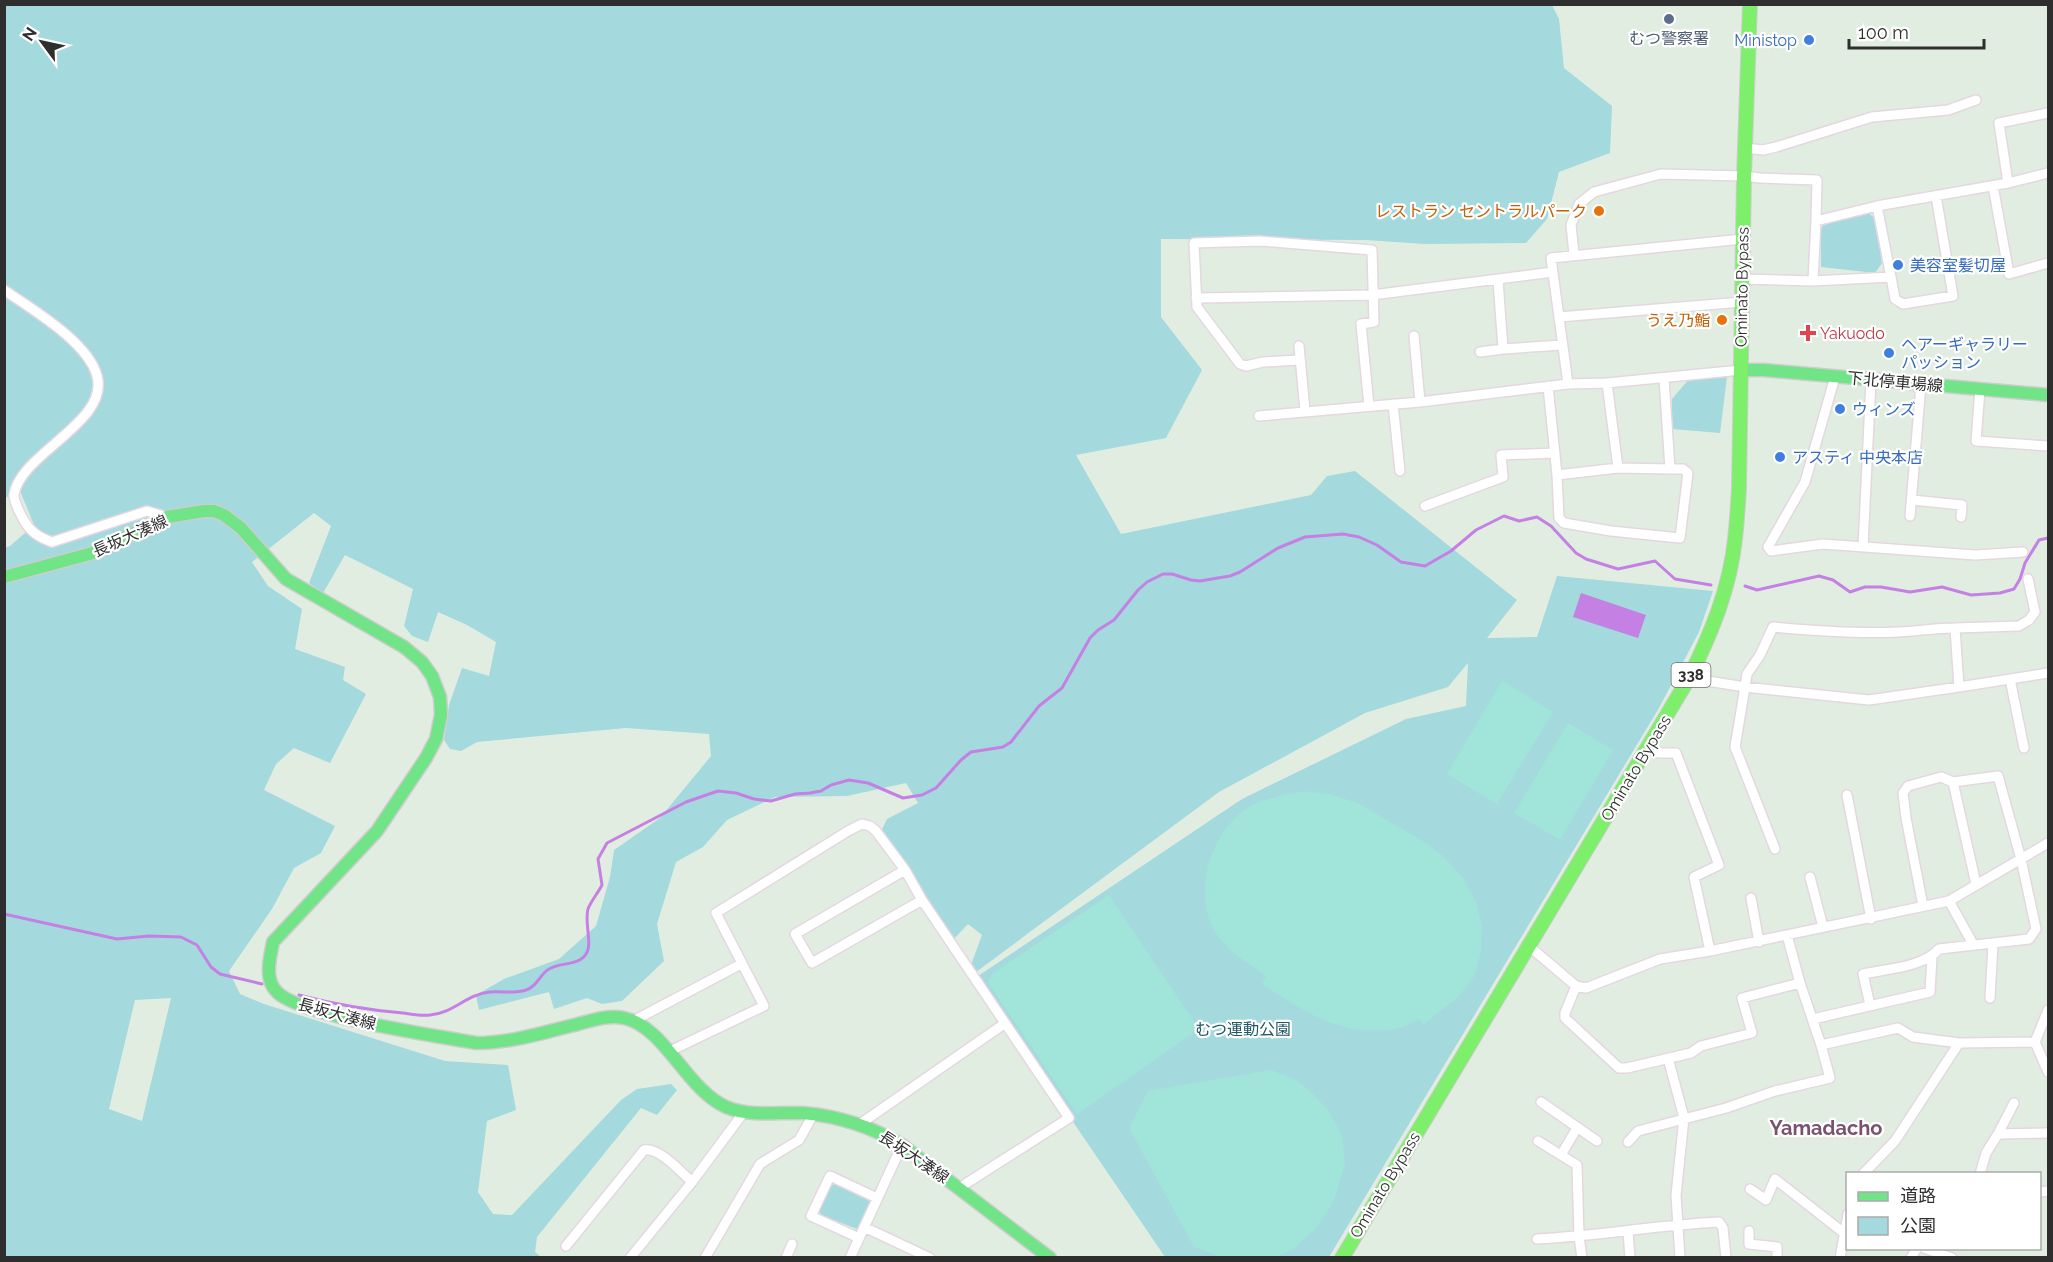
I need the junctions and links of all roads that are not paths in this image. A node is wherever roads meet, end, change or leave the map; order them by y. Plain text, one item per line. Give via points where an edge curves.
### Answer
1 (1750, 4) edge
2 (1976, 100) dead end
3 (2049, 113) edge
4 (1745, 148) junction
5 (2049, 173) edge
6 (1744, 176) junction
7 (2008, 183) junction
8 (1993, 186) junction
9 (1936, 196) junction
10 (1877, 206) junction
11 (1816, 220) junction
12 (1743, 239) junction
13 (1574, 254) junction
14 (2048, 263) edge
15 (1553, 272) junction
16 (1891, 277) junction
17 (1742, 279) junction
18 (1498, 280) junction
19 (1813, 281) junction
20 (4, 290) edge
21 (1372, 295) junction
22 (1196, 298) junction
23 (1742, 302) junction
24 (1559, 317) junction
25 (1414, 336) dead end
26 (1563, 345) junction
27 (1299, 346) dead end
28 (1503, 349) junction
29 (1480, 352) dead end
30 (1300, 360) junction
31 (1741, 370) junction
32 (1834, 377) junction
33 (1664, 378) junction
34 (1871, 380) junction
35 (1607, 382) junction
36 (1568, 384) junction
37 (1921, 384) junction
38 (1548, 386) junction
39 (1980, 389) junction
40 (2049, 395) edge
41 (1420, 402) junction
42 (1393, 404) junction
43 (1369, 406) junction
44 (1305, 411) junction
45 (1259, 416) dead end
46 (2049, 447) edge
47 (1555, 453) junction
48 (1618, 468) junction
49 (1670, 469) junction
50 (1400, 471) dead end
51 (1557, 475) junction
52 (1912, 500) junction
53 (1425, 506) dead end
54 (1910, 516) dead end
55 (1961, 517) dead end
56 (167, 518) junction
57 (1863, 546) junction
58 (2023, 552) dead end
59 (4, 577) edge
60 (2028, 579) dead end
61 (1955, 628) junction
62 (2049, 673) edge
63 (1689, 678) junction
64 (2010, 679) junction
65 (1745, 687) junction
66 (1959, 687) junction
67 (1648, 747) junction
68 (2024, 748) dead end
69 (1953, 782) junction
70 (1847, 795) dead end
71 (2049, 843) edge
72 (1775, 849) dead end
73 (2020, 859) junction
74 (905, 870) junction
75 (1810, 877) dead end
76 (1976, 884) junction
77 (1751, 898) dead end
78 (922, 900) junction
79 (1949, 901) junction
80 (1923, 906) junction
81 (1871, 919) junction
82 (1823, 927) junction
83 (1787, 935) junction
84 (1759, 942) junction
85 (1973, 944) junction
86 (1993, 944) junction
87 (1530, 947) junction
88 (1710, 951) junction
89 (1932, 957) junction
90 (741, 964) junction
91 (1800, 983) junction
92 (1576, 986) junction
93 (1990, 998) dead end
94 (1870, 1005) junction
95 (2049, 1010) edge
96 (1813, 1018) junction
97 (633, 1021) junction
98 (1004, 1024) junction
99 (2035, 1042) junction
100 (1959, 1043) junction
101 (1821, 1045) junction
102 (668, 1052) junction
103 (1668, 1058) junction
104 (2049, 1072) edge
105 (1541, 1102) dead end
106 (2014, 1103) dead end
107 (744, 1112) junction
108 (813, 1115) junction
109 (1683, 1118) junction
110 (860, 1124) junction
111 (1577, 1128) junction
112 (2049, 1133) edge
113 (1998, 1134) junction
114 (1538, 1141) dead end
115 (1598, 1142) dead end
116 (1628, 1142) dead end
117 (902, 1145) junction
118 (1561, 1155) junction
119 (1864, 1172) edge
120 (1980, 1172) edge
121 (692, 1182) junction
122 (960, 1188) junction
123 (1750, 1190) dead end
124 (877, 1198) junction
125 (1677, 1224) junction
126 (1846, 1224) edge
127 (864, 1227) junction
128 (1628, 1231) junction
129 (1749, 1231) dead end
130 (1844, 1233) junction
131 (1579, 1237) junction
132 (859, 1238) junction
133 (1537, 1239) dead end
134 (792, 1244) dead end
135 (566, 1246) dead end
136 (1930, 1250) edge
137 (630, 1257) edge
138 (705, 1257) edge
139 (786, 1257) edge
140 (850, 1257) edge
141 (930, 1257) edge
142 (1050, 1257) edge
143 (1342, 1257) edge
144 (1582, 1257) edge
145 (1630, 1257) edge
146 (1680, 1257) edge
147 (1726, 1257) edge
148 (1778, 1257) edge
149 (1840, 1257) edge
150 (1952, 1257) edge

1 - 4 highway, Ominato Bypass / 338
2 - 4 street via 1948,110 1872,117 1763,150
3 - 7 street via 1999,123
4 - 6 highway, Ominato Bypass / 338
5 - 7 street
6 - 11 street via 1817,180
6 - 12 highway, Ominato Bypass / 338
6 - 13 street via 1661,174 1594,192 1579,204 1571,225
7 - 8 street
8 - 9 street
8 - 14 street via 2009,274
9 - 10 street
9 - 16 street via 1953,296 1903,304 1895,299
10 - 11 street
10 - 16 street
11 - 19 street
12 - 13 street
12 - 17 highway, Ominato Bypass / 338
13 - 15 street via 1551,258
15 - 18 street
15 - 24 street
16 - 19 street
17 - 19 street
17 - 23 highway, Ominato Bypass / 338
18 - 21 street
18 - 28 street
20 - 56 street via 87,353 98,379 89,411 18,483 14,498 32,532 52,542 147,511
21 - 22 street
21 - 22 street via 1372,250 1260,241 1194,243
21 - 43 street via 1374,322 1361,324
22 - 30 street via 1197,307 1240,364
23 - 24 street
23 - 31 highway, Ominato Bypass / 338
24 - 26 street
25 - 41 street
26 - 28 street
26 - 36 street
27 - 30 street
28 - 29 street
30 - 44 street
31 - 32 main road, 下北停車場線
31 - 33 street
31 - 63 highway, Ominato Bypass / 338 via 1735,540 1718,614
32 - 34 main road, 下北停車場線
32 - 57 street via 1805,482 1768,547 1771,551 1823,544
33 - 35 street
33 - 49 street
34 - 37 main road, 下北停車場線
34 - 57 street
35 - 36 street
35 - 48 street
36 - 38 street
37 - 39 main road, 下北停車場線
37 - 52 street
38 - 41 street
38 - 47 street
39 - 40 main road, 下北停車場線
39 - 46 street via 1976,441
41 - 42 street
42 - 43 street
42 - 50 street
43 - 44 street
44 - 45 street
47 - 51 street
47 - 53 street via 1501,455 1503,477
48 - 49 street
48 - 51 street
49 - 51 street via 1688,473 1680,538 1564,523 1559,518
52 - 54 street
52 - 55 street via 1962,505
56 - 59 main road, 長坂大湊線 via 93,553
56 - 97 main road, 長坂大湊線 via 204,511 224,515 241,528 286,579 404,647 422,662 440,697 436,739 377,831 273,942 269,980 275,991 321,1012 476,1043 497,1043 602,1018
57 - 58 street via 1975,555
60 - 61 street via 2035,612 2030,620 2019,626
61 - 65 street via 1840,633 1773,627 1747,674
61 - 66 street
62 - 64 street
63 - 65 street
63 - 67 highway, Ominato Bypass / 338
64 - 66 street
64 - 68 street
65 - 66 street via 1869,700
65 - 72 street via 1735,747
67 - 87 highway, Ominato Bypass / 338
67 - 88 street via 1658,753 1676,753 1719,865 1694,877
69 - 73 street via 1998,776
69 - 76 street
69 - 80 street via 1941,777 1908,786 1903,793
70 - 81 street
71 - 73 street
73 - 76 street
73 - 86 street via 2036,929 2029,939
74 - 78 street
74 - 78 street via 795,934 812,963
74 - 90 street via 870,826 862,824 848,831 716,913
75 - 82 street
76 - 79 street
77 - 84 street
78 - 98 street
79 - 80 street
79 - 85 street
80 - 81 street
81 - 82 street
82 - 83 street
83 - 84 street
83 - 91 street
84 - 88 street
85 - 86 street
85 - 89 street via 1939,949
86 - 93 street
87 - 92 street
87 - 143 highway, Ominato Bypass / 338
88 - 92 street via 1659,959 1586,988
89 - 94 street via 1930,992
89 - 94 street via 1863,974
90 - 97 street
90 - 102 street via 764,1006
91 - 96 street
91 - 103 street via 1742,998 1752,1033
92 - 103 street via 1565,1018 1619,1068
94 - 96 street
95 - 99 street
96 - 101 street
97 - 102 main road, 長坂大湊線
98 - 110 street
98 - 122 street via 1069,1118
99 - 100 street
99 - 104 street
100 - 101 street via 1913,1037 1898,1028
100 - 119 street via 1895,1141
101 - 109 street via 1830,1078
102 - 107 main road, 長坂大湊線 via 709,1096
103 - 109 street
105 - 111 street
106 - 113 street
107 - 108 main road, 長坂大湊線
107 - 121 street
108 - 110 main road, 長坂大湊線
108 - 138 street via 798,1140 760,1164
109 - 116 street via 1638,1131
109 - 125 street
110 - 117 main road, 長坂大湊線
111 - 115 street
111 - 118 street
112 - 113 street
113 - 120 street
114 - 118 street
117 - 122 main road, 長坂大湊線
117 - 124 street
118 - 131 street via 1577,1165
121 - 135 street via 657,1152 644,1150
121 - 137 street
122 - 142 main road, 長坂大湊線
123 - 130 street via 1766,1200 1775,1179
124 - 127 street
124 - 132 street via 830,1176 811,1216
125 - 128 street
125 - 146 street
125 - 147 street via 1719,1222
126 - 130 street
127 - 132 street
127 - 141 street
128 - 131 street
128 - 145 street
129 - 148 street via 1749,1244 1777,1247
130 - 149 street
131 - 133 street
131 - 144 street
132 - 140 street
134 - 139 street
136 - 150 street

